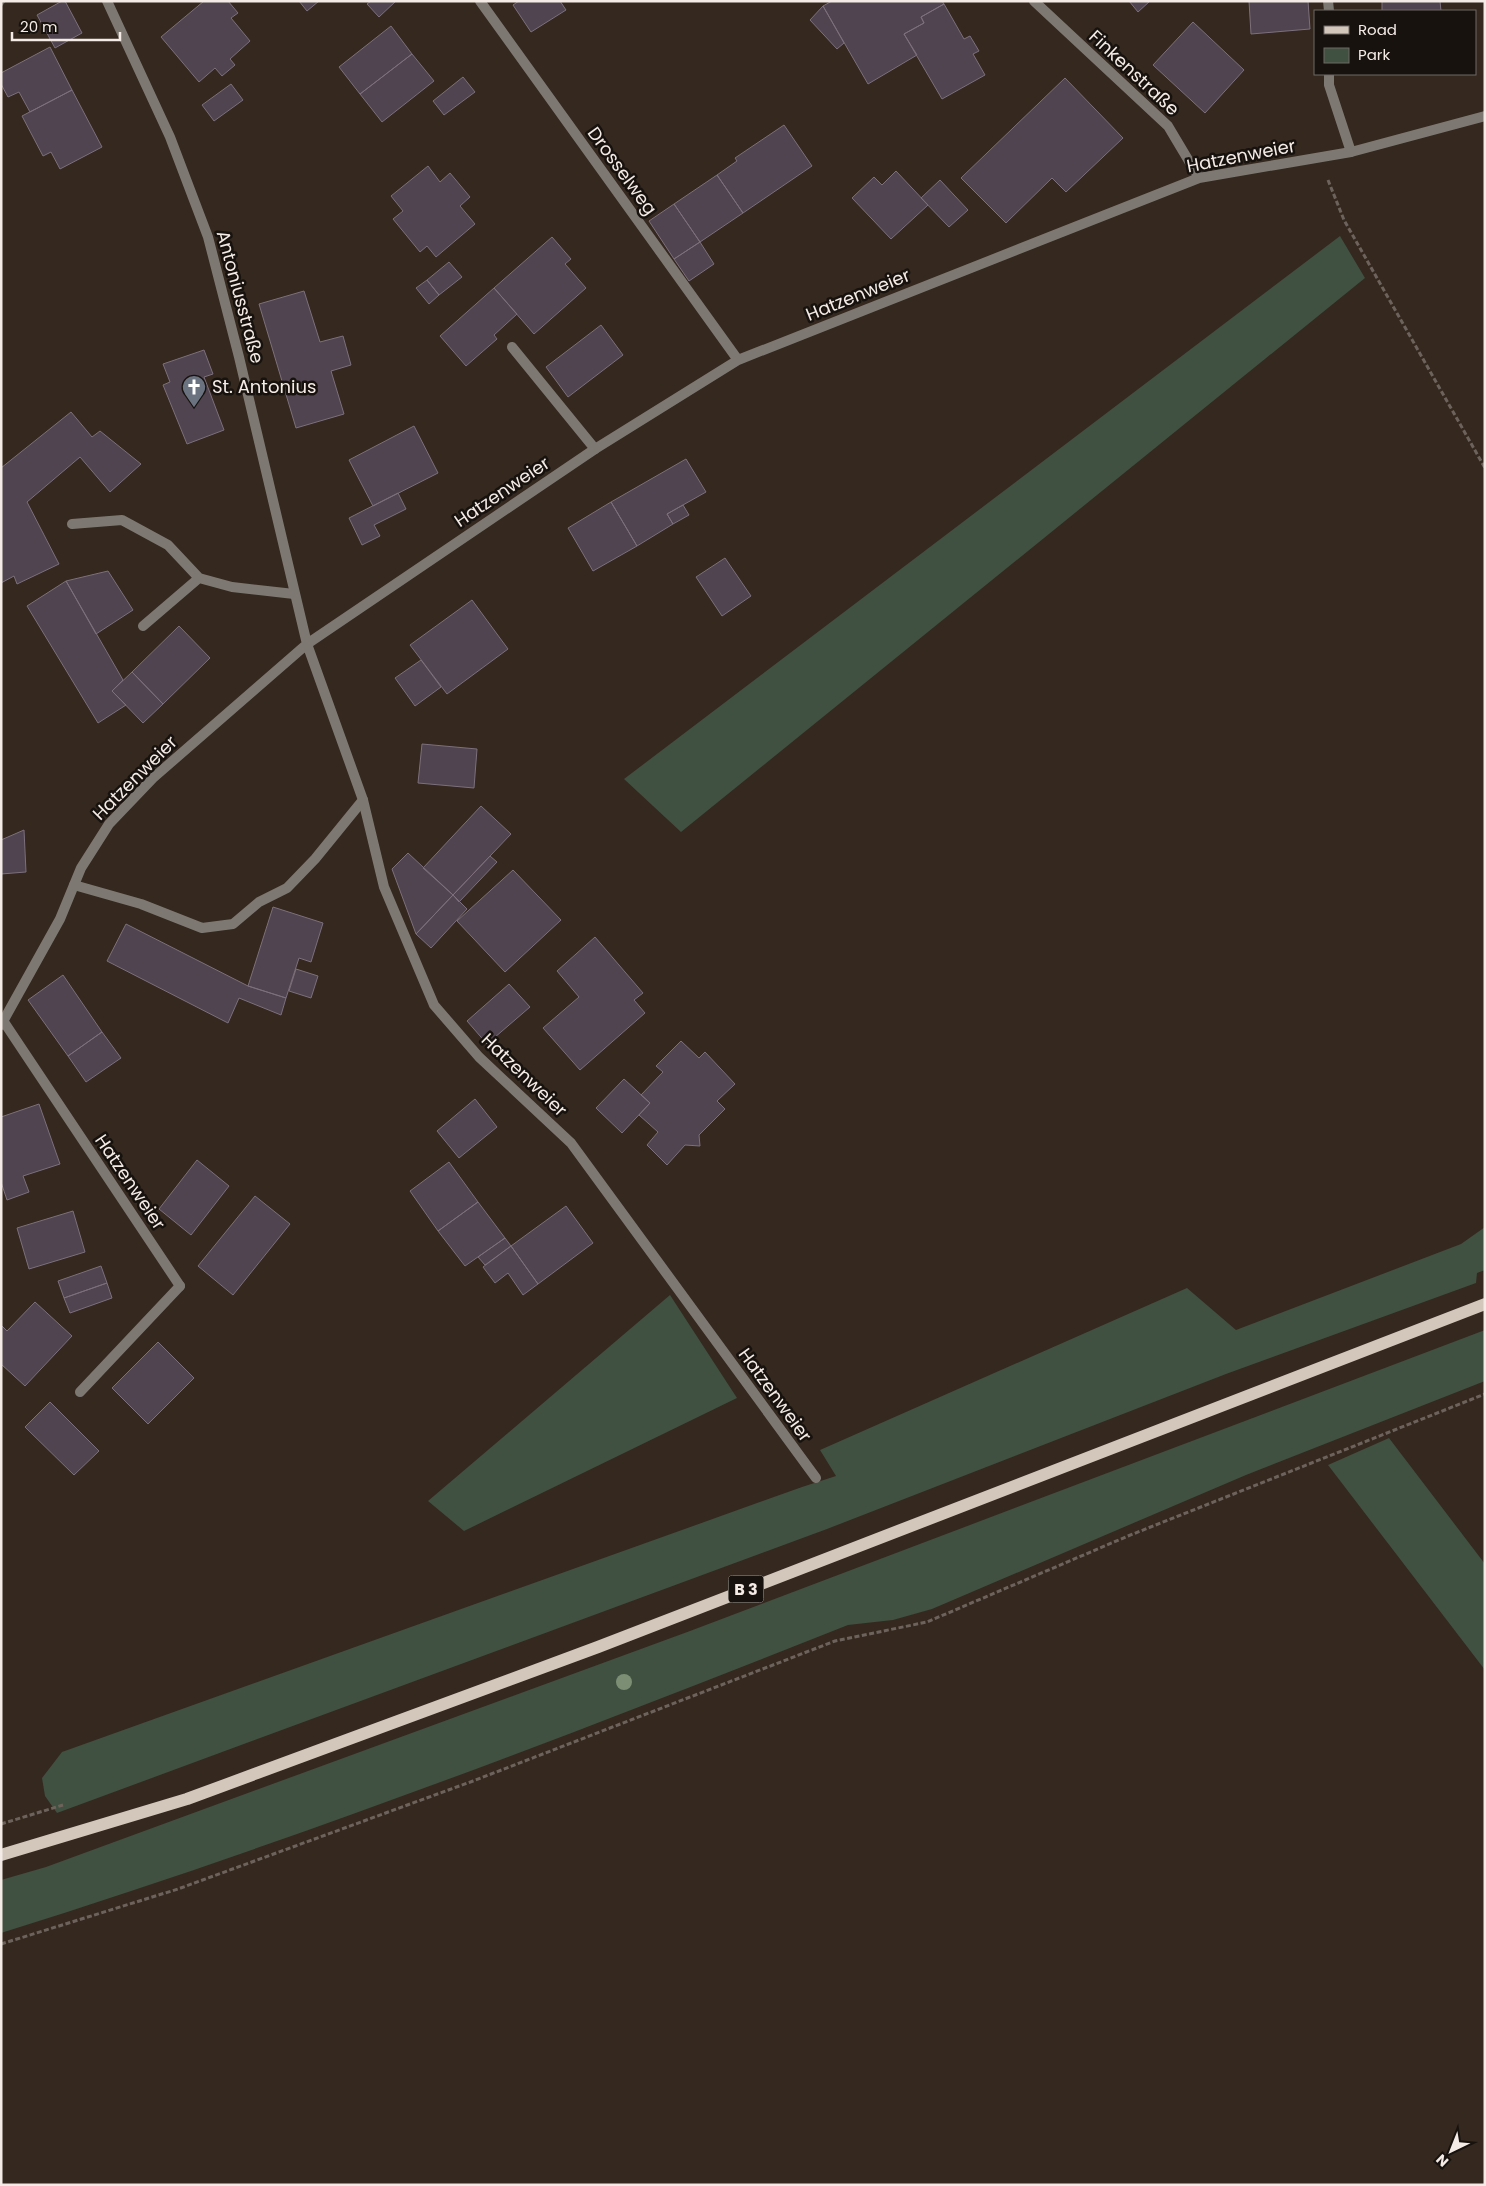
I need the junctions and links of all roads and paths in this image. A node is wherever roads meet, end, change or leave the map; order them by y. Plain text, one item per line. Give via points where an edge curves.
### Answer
1 (4, 1) edge
2 (107, 1) edge
3 (480, 1) edge
4 (1034, 1) edge
5 (1, 5) edge
6 (1329, 75) edge
7 (1485, 116) edge
8 (1351, 152) junction
9 (1320, 158) junction
10 (1199, 178) junction
11 (512, 347) dead end
12 (738, 360) junction
13 (595, 449) junction
14 (1485, 468) edge
15 (72, 524) dead end
16 (199, 578) junction
17 (294, 594) junction
18 (143, 626) dead end
19 (307, 644) junction
20 (363, 800) junction
21 (74, 885) junction
22 (2, 1023) edge
23 (1485, 1304) edge
24 (80, 1392) dead end
25 (1485, 1394) edge
26 (816, 1478) dead end
27 (62, 1805) dead end
28 (1, 1824) edge
29 (1, 1855) edge
30 (1, 1944) edge

1 - 5 path
2 - 17 street, Antoniusstraße via 170,137 208,237
3 - 12 street, Drosselweg
4 - 10 street, Finkenstraße via 1168,126
6 - 8 street via 1329,85
7 - 8 street, Hatzenweier
8 - 9 street, Hatzenweier
9 - 10 street, Hatzenweier
9 - 14 path via 1344,220
10 - 12 street, Hatzenweier
11 - 13 street
12 - 13 street, Hatzenweier
13 - 19 street, Hatzenweier
15 - 16 street via 122,520 168,545
16 - 17 street
16 - 18 street
17 - 19 street, Antoniusstraße
19 - 20 street, Hatzenweier
19 - 21 street, Hatzenweier via 153,778 108,824
20 - 21 street via 287,888 259,902 233,924 202,928 141,904
20 - 26 street, Hatzenweier via 384,887 434,1005 479,1057 571,1143
21 - 22 street, Hatzenweier via 60,919
22 - 24 street, Hatzenweier via 180,1286
23 - 29 main road, B 3 via 598,1647 187,1799
25 - 30 path via 1128,1536 928,1622 835,1641 473,1781 252,1862
27 - 28 path

